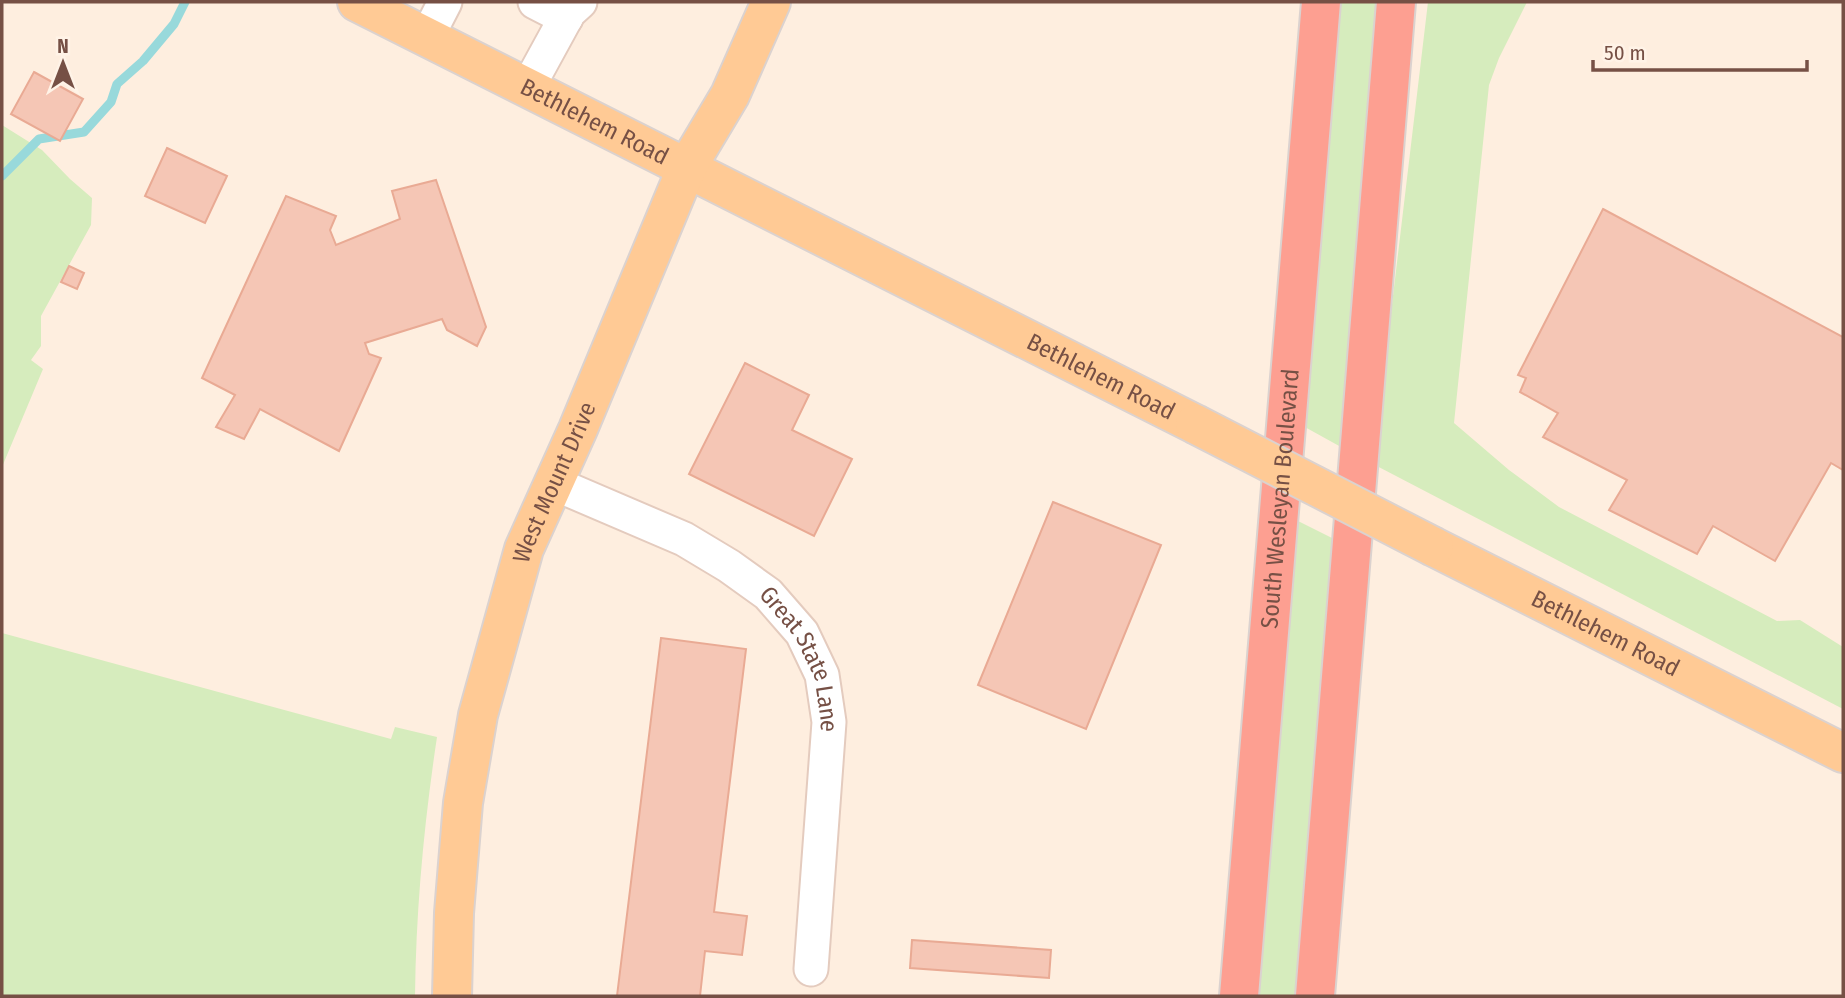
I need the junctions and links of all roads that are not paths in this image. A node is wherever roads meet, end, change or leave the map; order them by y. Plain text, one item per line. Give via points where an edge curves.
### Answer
1 (357, 2) edge
2 (446, 2) edge
3 (535, 2) edge
4 (770, 2) edge
5 (1321, 2) edge
6 (1396, 2) edge
7 (573, 10) edge
8 (427, 37) junction
9 (528, 87) junction
10 (687, 167) junction
11 (553, 483) junction
12 (1843, 753) edge
13 (811, 969) dead end
14 (452, 996) edge
15 (1239, 996) edge
16 (1315, 996) edge

1 - 8 main road, Bethlehem Road
2 - 8 street
3 - 7 street
4 - 10 main road, West Mount Drive via 730,95
5 - 15 highway, South Wesleyan Boulevard
6 - 16 highway
7 - 9 street
8 - 9 main road, Bethlehem Road
9 - 10 main road, Bethlehem Road
10 - 11 main road, West Mount Drive
10 - 12 main road, Bethlehem Road, bridge
11 - 13 street, Great State Lane via 684,539 729,566 768,594 802,633 822,676 829,722
11 - 14 main road, West Mount Drive via 524,549 478,715 463,803

